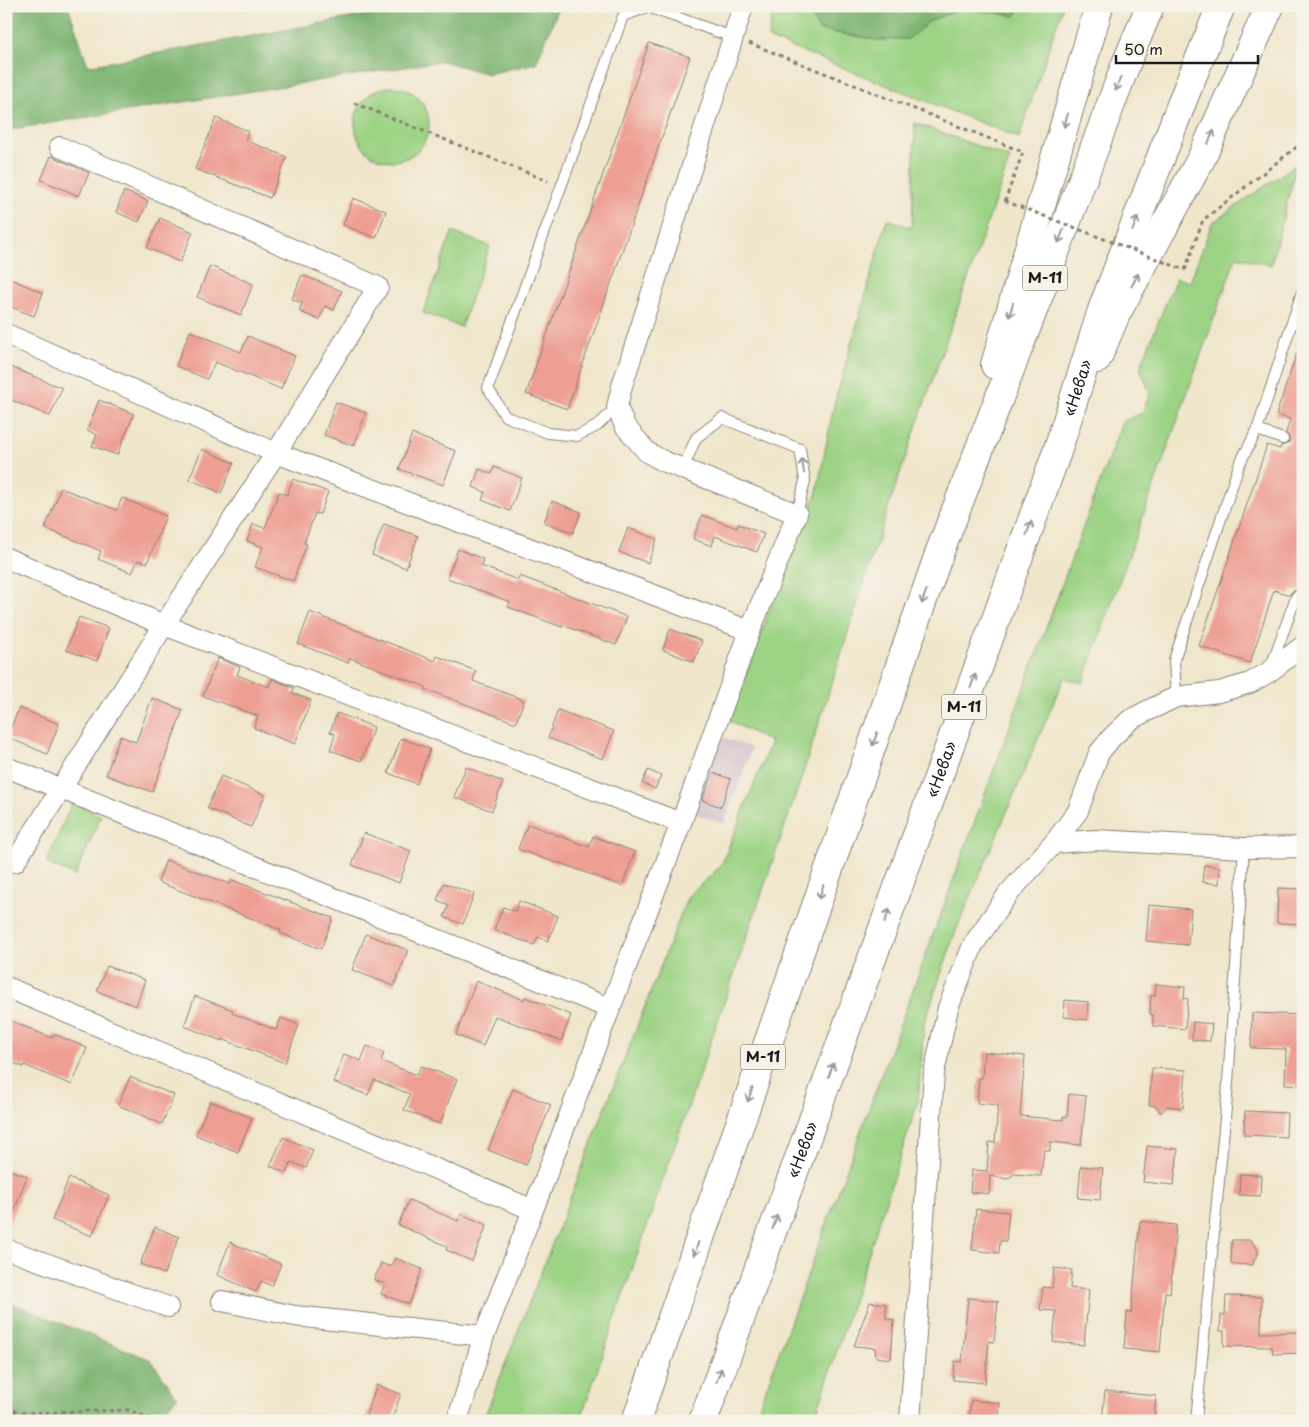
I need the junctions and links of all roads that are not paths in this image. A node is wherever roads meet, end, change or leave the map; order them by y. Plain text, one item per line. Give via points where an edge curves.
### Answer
1 (743, 6) edge
2 (1099, 6) edge
3 (1150, 6) edge
4 (1222, 6) edge
5 (1270, 6) edge
6 (623, 11) edge
7 (732, 37) junction
8 (60, 147) dead end
9 (1303, 288) edge
10 (6, 334) edge
11 (617, 407) junction
12 (1257, 430) junction
13 (1284, 439) dead end
14 (1057, 452) junction
15 (276, 453) junction
16 (684, 469) junction
17 (797, 514) junction
18 (940, 550) junction
19 (6, 558) edge
20 (1296, 597) dead end
21 (164, 625) junction
22 (750, 631) junction
23 (1303, 646) edge
24 (1269, 672) junction
25 (1176, 697) junction
26 (6, 767) edge
27 (60, 789) junction
28 (680, 823) junction
29 (1054, 843) junction
30 (1303, 847) edge
31 (1244, 848) junction
32 (15, 862) dead end
33 (6, 987) edge
34 (609, 1008) junction
35 (533, 1210) junction
36 (6, 1249) edge
37 (222, 1301) dead end
38 (168, 1307) dead end
39 (484, 1336) junction
40 (457, 1421) edge
41 (636, 1421) edge
42 (703, 1421) edge
43 (910, 1421) edge
44 (1196, 1421) edge

1 - 7 street
2 -> 18 main road
3 -> 18 main road, М-11
14 -> 4 main road, «Нева» / М-11 via 1102,306
14 -> 5 main road via 1116,314 1201,160
6 - 7 lane via 648,7
6 - 11 lane via 488,388 505,416 548,433 577,436 597,426
7 - 11 street
8 - 15 street via 378,287
9 - 12 lane
10 - 15 street
11 - 16 street via 625,426 646,452
12 - 13 lane
12 - 25 lane via 1239,466 1174,660
42 -> 14 main road, «Нева» / М-11
15 - 21 street
15 - 22 street
16 - 17 street
17 -> 16 lane via 805,481 800,449 722,418 696,438
17 - 22 street
18 -> 41 main road, М-11
19 - 21 street
20 - 24 lane
21 - 27 street
21 - 28 street
22 - 28 street
23 - 24 street
24 - 25 street via 1219,692
25 - 29 street via 1130,720 1112,737 1099,753 1078,810
26 - 27 street
27 - 32 street
27 - 34 street
28 - 34 street
29 - 31 street via 1096,840
29 - 43 street via 1008,894 974,945 948,1008 934,1072
30 - 31 street
31 - 44 lane via 1227,1097
33 - 35 street
34 - 35 street
35 - 39 street
36 - 38 street
37 - 39 street via 295,1316
39 - 40 street

